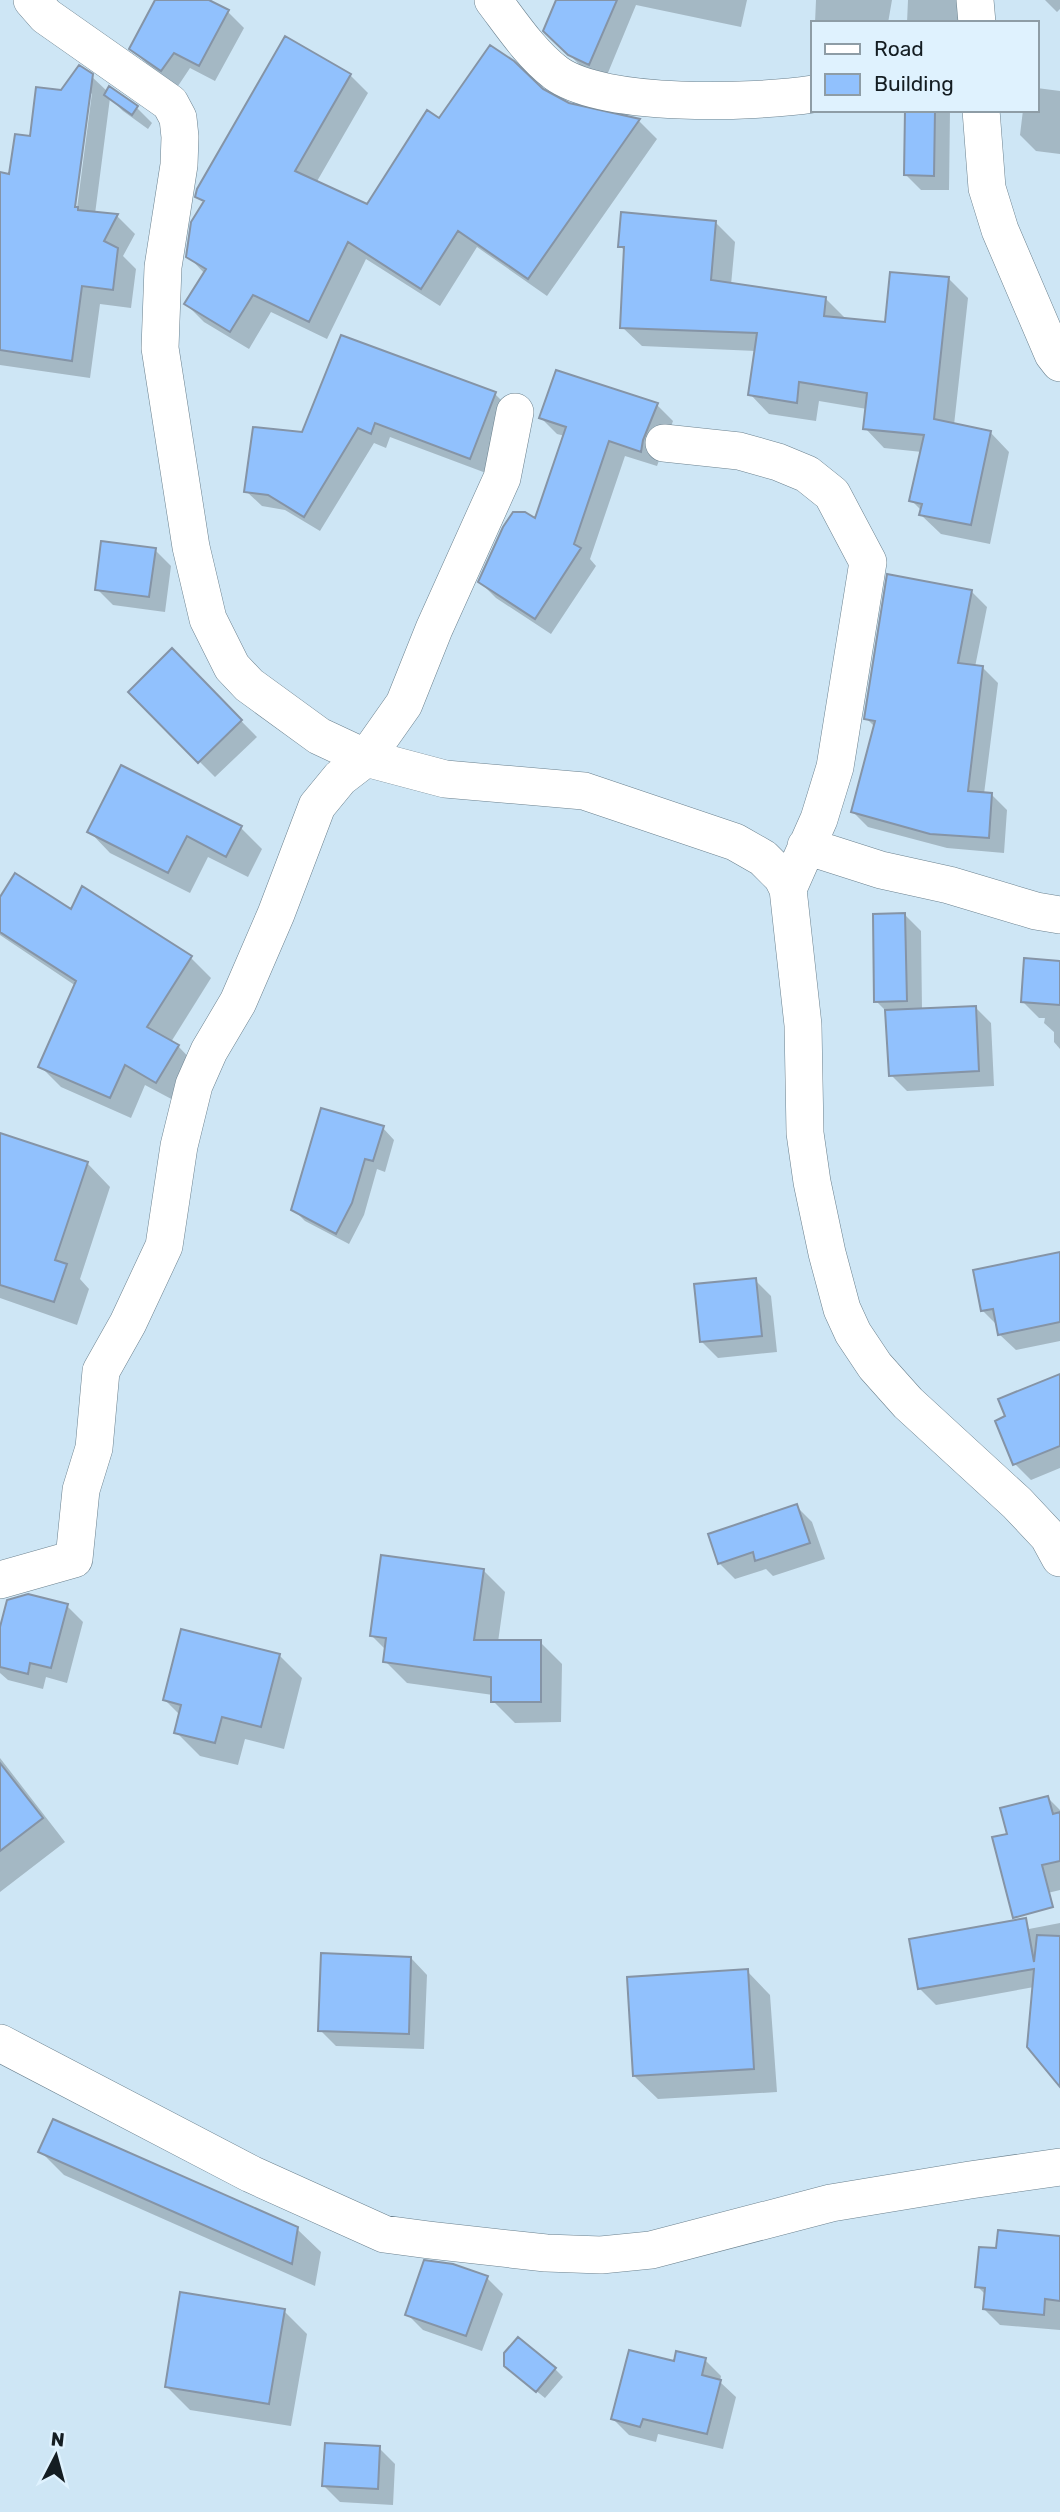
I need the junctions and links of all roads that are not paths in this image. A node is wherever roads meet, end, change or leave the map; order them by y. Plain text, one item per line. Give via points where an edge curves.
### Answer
1 (32, 0) edge
2 (493, 0) edge
3 (975, 0) edge
4 (977, 21) edge
5 (811, 94) edge
6 (981, 112) edge
7 (1060, 363) edge
8 (515, 412) dead end
9 (664, 443) dead end
10 (366, 758) junction
11 (806, 846) junction
12 (788, 889) junction
13 (1060, 915) edge
14 (1060, 1558) edge
15 (0, 1580) edge
16 (0, 2043) edge
17 (1060, 2168) edge

1 - 10 street via 46,16 170,103 178,118 179,165 163,267 160,348 191,547 208,619 233,667 249,685 319,736
2 - 5 street via 555,72 599,92 694,100
3 - 4 street
6 - 7 street via 987,188 1013,261
8 - 10 street via 502,478 404,704
9 - 11 street via 739,451 807,474 832,494 868,562 835,767
10 - 12 street via 445,779 584,791 734,842 763,858
10 - 15 street via 340,778 317,806 238,1003 194,1085 179,1146 164,1246 101,1371 94,1448 81,1490 74,1559
11 - 12 street
11 - 13 street
12 - 14 street via 803,1025 805,1133 842,1309 875,1366 908,1403 1017,1503 1048,1536
16 - 17 street via 251,2174 373,2230 419,2239 546,2253 601,2255 651,2250 831,2203

